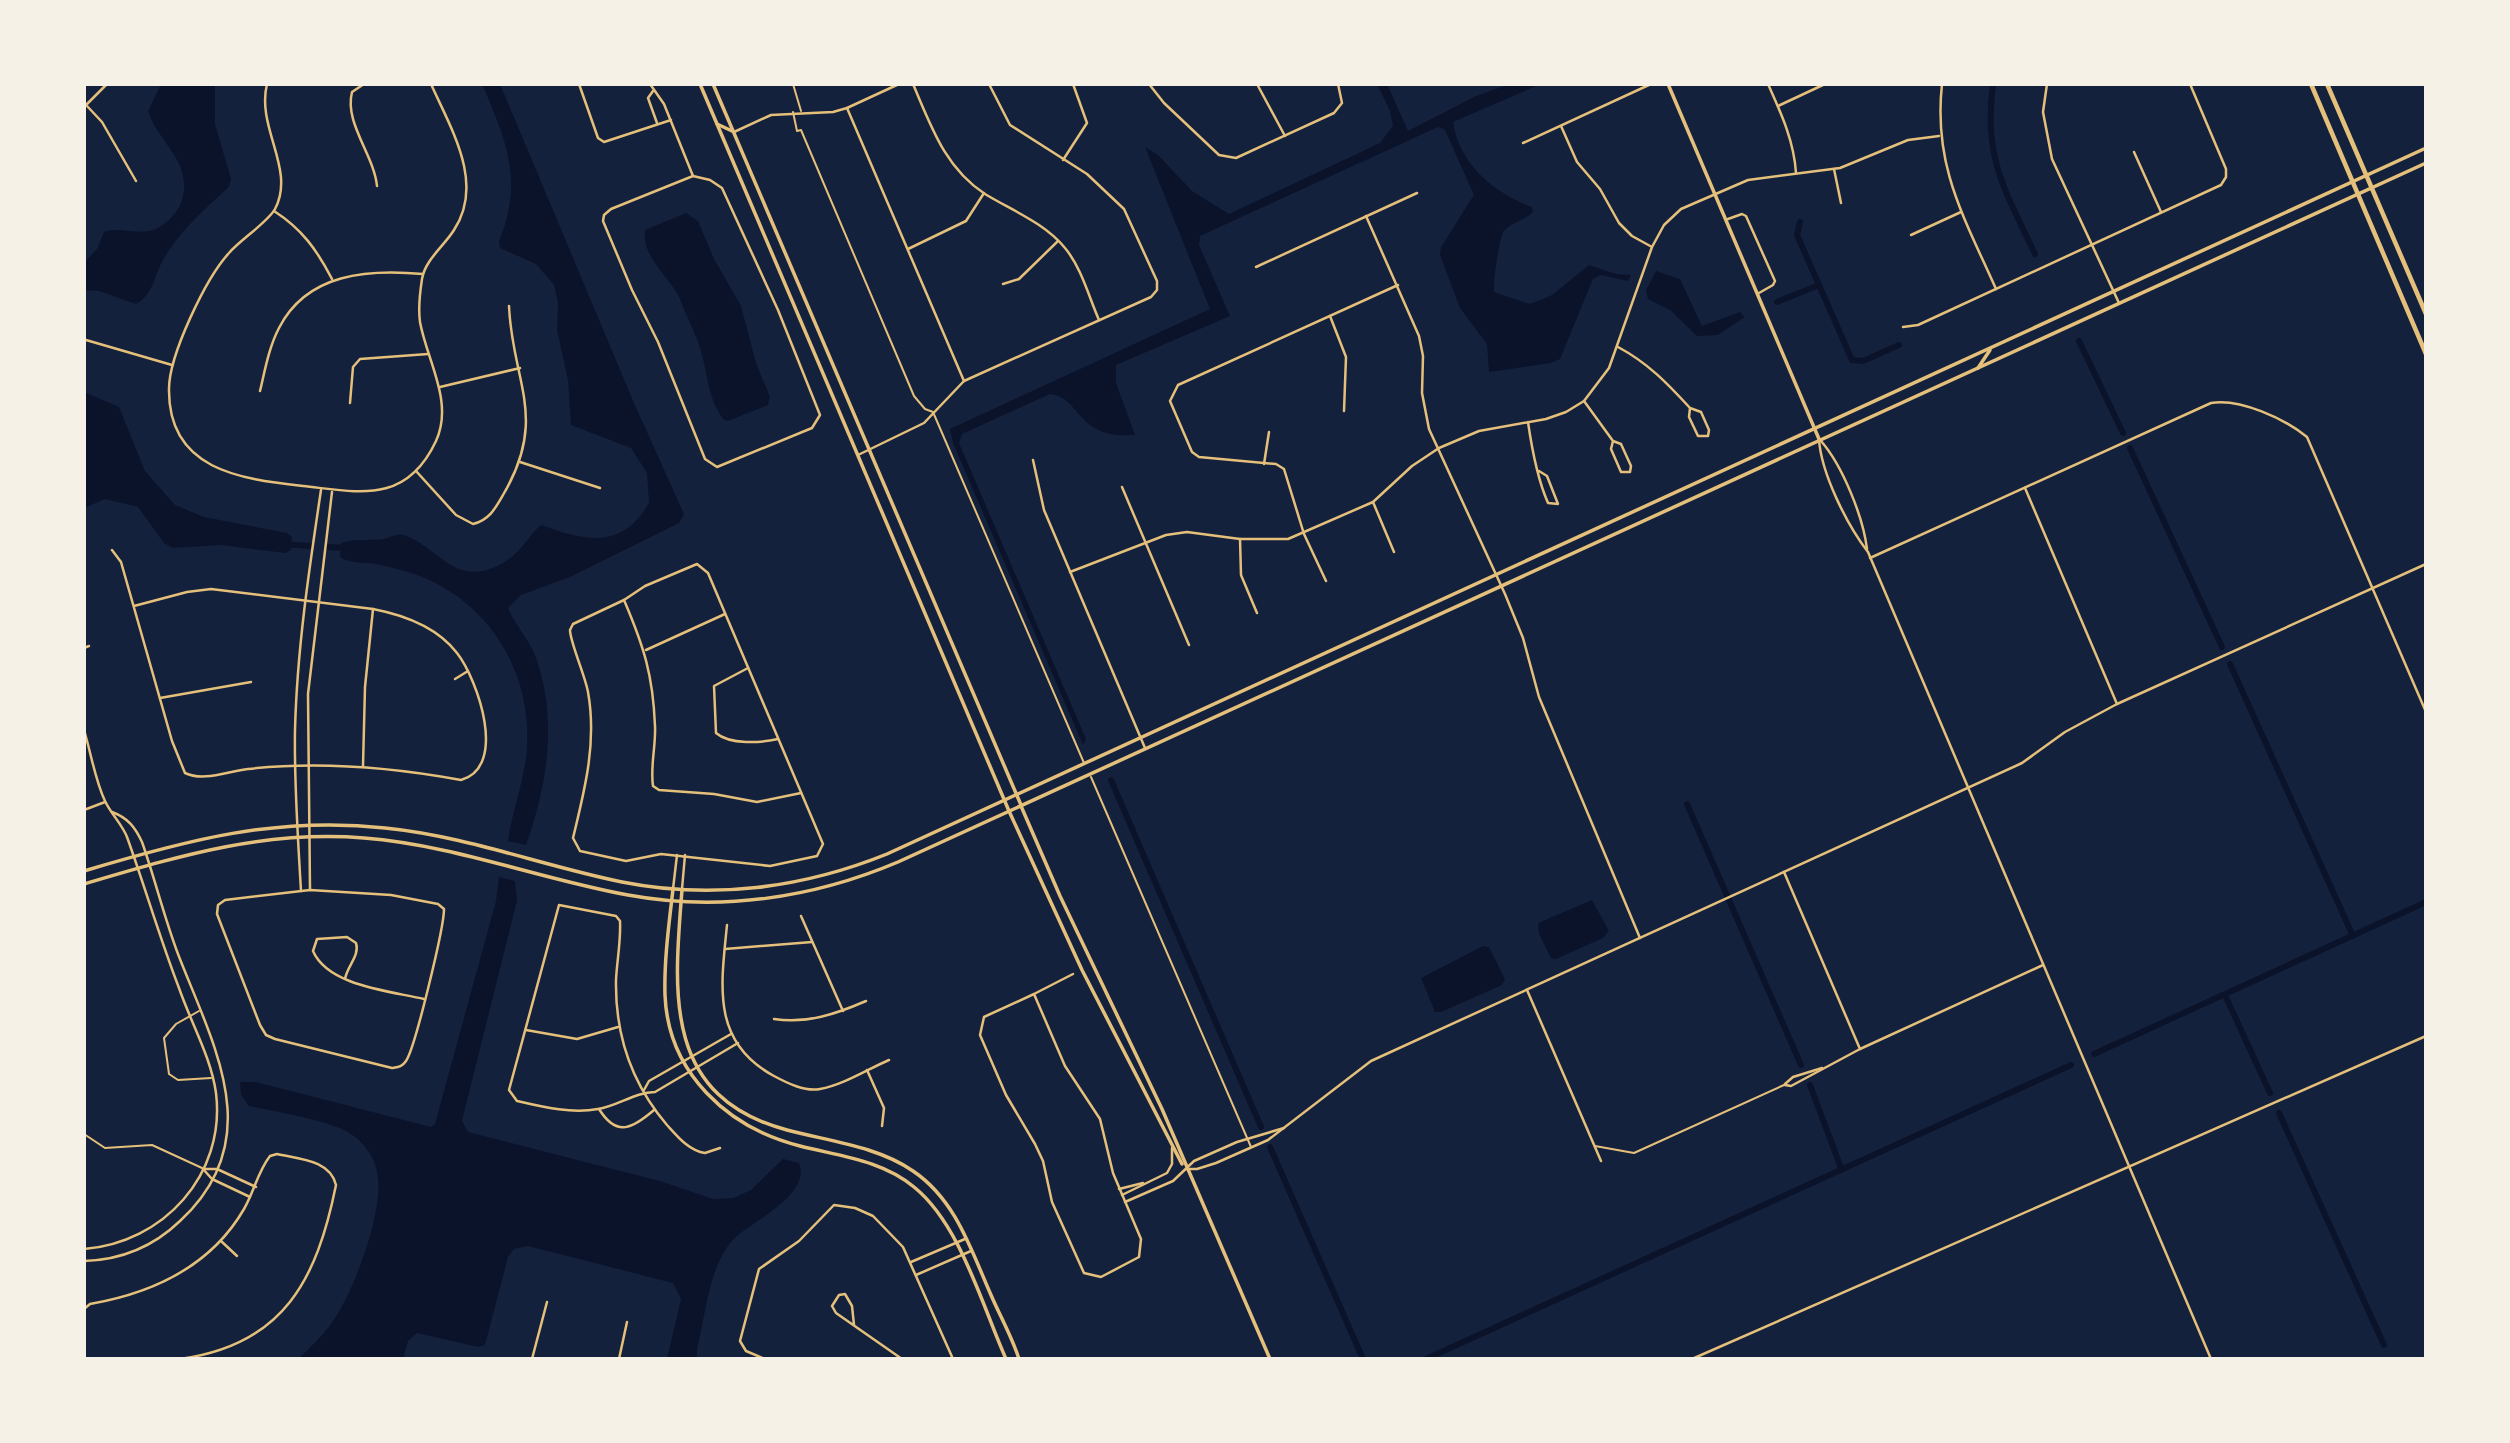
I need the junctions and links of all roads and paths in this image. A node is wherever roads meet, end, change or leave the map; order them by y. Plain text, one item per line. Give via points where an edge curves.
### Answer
1 (107, 84) edge
2 (267, 84) edge
3 (363, 84) edge
4 (432, 84) edge
5 (579, 84) edge
6 (650, 84) edge
7 (699, 84) edge
8 (713, 84) edge
9 (793, 84) edge
10 (899, 84) edge
11 (913, 84) edge
12 (989, 84) edge
13 (1073, 84) edge
14 (1149, 84) edge
15 (1257, 84) edge
16 (1338, 84) edge
17 (1651, 84) edge
18 (1668, 84) edge
19 (1768, 84) edge
20 (1825, 84) edge
21 (1942, 84) edge
22 (2047, 84) edge
23 (2190, 84) edge
24 (2311, 84) edge
25 (2327, 84) edge
26 (654, 90) junction
27 (86, 106) edge
28 (1777, 106) junction
29 (847, 108) junction
30 (801, 111) junction
31 (793, 112) junction
32 (671, 120) junction
33 (716, 122) junction
34 (657, 123) junction
35 (1561, 126) junction
36 (733, 132) junction
37 (1285, 136) junction
38 (1939, 136) junction
39 (1523, 142) dead end
40 (2426, 148) edge
41 (2134, 152) dead end
42 (1063, 160) junction
43 (2426, 163) edge
44 (1834, 169) junction
45 (1796, 173) junction
46 (693, 176) junction
47 (2367, 177) junction
48 (136, 181) dead end
49 (2354, 183) junction
50 (377, 186) dead end
51 (2372, 188) junction
52 (984, 193) junction
53 (1417, 193) dead end
54 (1717, 193) junction
55 (2358, 195) junction
56 (1841, 203) dead end
57 (274, 211) junction
58 (1961, 212) junction
59 (2161, 212) junction
60 (1366, 216) junction
61 (1728, 219) junction
62 (1911, 235) dead end
63 (1058, 240) junction
64 (2092, 244) junction
65 (1652, 247) junction
66 (908, 249) junction
67 (1256, 267) dead end
68 (423, 274) junction
69 (332, 279) junction
70 (1003, 284) dead end
71 (1398, 285) junction
72 (1996, 289) junction
73 (1759, 293) junction
74 (2114, 293) junction
75 (2119, 304) junction
76 (509, 306) dead end
77 (2426, 314) edge
78 (1330, 316) junction
79 (1099, 320) junction
80 (1903, 327) dead end
81 (86, 340) dead end
82 (1618, 347) junction
83 (1992, 348) junction
84 (428, 354) junction
85 (2426, 354) edge
86 (172, 365) junction
87 (520, 368) junction
88 (1978, 368) junction
89 (964, 381) junction
90 (440, 387) junction
91 (260, 391) dead end
92 (1584, 401) junction
93 (350, 403) dead end
94 (1690, 408) junction
95 (1345, 411) dead end
96 (933, 412) junction
97 (1528, 422) junction
98 (1815, 429) junction
99 (1269, 432) dead end
100 (1819, 439) junction
101 (1613, 441) junction
102 (1439, 448) junction
103 (869, 450) junction
104 (858, 455) junction
105 (1033, 460) dead end
106 (518, 462) junction
107 (1264, 464) junction
108 (416, 471) junction
109 (1539, 471) junction
110 (1122, 487) dead end
111 (600, 488) dead end
112 (2025, 488) junction
113 (321, 490) junction
114 (332, 492) junction
115 (1373, 502) junction
116 (1304, 534) junction
117 (1240, 539) junction
118 (1145, 542) junction
119 (112, 550) dead end
120 (1394, 552) dead end
121 (1868, 552) junction
122 (1870, 558) junction
123 (2426, 564) edge
124 (1070, 572) junction
125 (1496, 575) junction
126 (1326, 581) dead end
127 (1501, 585) junction
128 (2373, 587) junction
129 (624, 600) junction
130 (305, 602) junction
131 (317, 603) junction
132 (134, 606) junction
133 (373, 609) junction
134 (1257, 613) dead end
135 (725, 614) junction
136 (1189, 645) dead end
137 (89, 646) dead end
138 (84, 648) edge
139 (646, 650) junction
140 (748, 668) junction
141 (468, 671) junction
142 (455, 679) dead end
143 (251, 682) dead end
144 (160, 698) junction
145 (2117, 704) junction
146 (2426, 712) edge
147 (84, 730) edge
148 (1140, 738) junction
149 (779, 739) junction
150 (1145, 748) junction
151 (1085, 764) junction
152 (295, 765) junction
153 (306, 765) junction
154 (363, 766) junction
155 (1090, 774) junction
156 (1968, 789) junction
157 (802, 793) junction
158 (1017, 794) junction
159 (1005, 800) junction
160 (105, 802) junction
161 (1021, 805) junction
162 (84, 810) edge
163 (1009, 811) junction
164 (112, 812) junction
165 (297, 824) junction
166 (308, 824) junction
167 (134, 826) junction
168 (124, 831) junction
169 (298, 836) junction
170 (308, 836) junction
171 (146, 853) junction
172 (677, 855) junction
173 (685, 855) junction
174 (134, 856) junction
175 (150, 864) junction
176 (138, 868) junction
177 (84, 871) edge
178 (1784, 872) junction
179 (84, 884) edge
180 (673, 889) junction
181 (310, 890) junction
182 (682, 890) junction
183 (301, 891) junction
184 (672, 901) junction
185 (681, 902) junction
186 (801, 916) dead end
187 (727, 925) dead end
188 (1640, 938) junction
189 (812, 942) junction
190 (725, 949) junction
191 (2043, 965) junction
192 (1073, 974) dead end
193 (345, 979) junction
194 (1527, 990) junction
195 (1034, 994) junction
196 (424, 999) junction
197 (866, 1001) dead end
198 (200, 1010) junction
199 (843, 1011) junction
200 (188, 1015) junction
201 (774, 1019) dead end
202 (619, 1027) junction
203 (526, 1030) junction
204 (731, 1034) junction
205 (2426, 1035) edge
206 (738, 1043) junction
207 (1860, 1049) junction
208 (692, 1057) junction
209 (889, 1060) dead end
210 (682, 1062) junction
211 (698, 1067) junction
212 (867, 1069) junction
213 (688, 1073) junction
214 (213, 1078) junction
215 (1785, 1085) joint
216 (643, 1092) junction
217 (599, 1109) junction
218 (654, 1110) junction
219 (882, 1126) dead end
220 (1287, 1127) junction
221 (84, 1134) edge
222 (1248, 1139) junction
223 (1593, 1146) junction
224 (720, 1148) dead end
225 (1172, 1148) junction
226 (1252, 1148) junction
227 (1601, 1161) dead end
228 (2129, 1167) junction
229 (203, 1168) junction
230 (217, 1169) junction
231 (1186, 1169) junction
232 (212, 1179) junction
233 (245, 1182) junction
234 (1143, 1183) junction
235 (256, 1187) junction
236 (1119, 1189) junction
237 (1134, 1189) junction
238 (240, 1192) junction
239 (1122, 1195) junction
240 (251, 1197) junction
241 (1138, 1197) junction
242 (1125, 1202) junction
243 (966, 1238) junction
244 (221, 1241) junction
245 (956, 1243) junction
246 (84, 1249) edge
247 (972, 1251) junction
248 (961, 1255) junction
249 (237, 1256) dead end
250 (84, 1261) edge
251 (911, 1262) junction
252 (916, 1275) junction
253 (547, 1302) dead end
254 (84, 1309) edge
255 (627, 1322) dead end
256 (854, 1325) junction
257 (180, 1359) edge
258 (532, 1359) edge
259 (619, 1359) edge
260 (765, 1359) edge
261 (902, 1359) edge
262 (952, 1359) edge
263 (1006, 1359) edge
264 (1019, 1359) edge
265 (1270, 1359) edge
266 (1692, 1359) edge
267 (2211, 1359) edge

1 - 27 street
2 - 57 street via 264,116 282,178
3 - 50 street via 352,92 350,111 376,170
4 - 68 street via 467,176 460,221
5 - 34 street via 598,138 604,142
6 - 26 street
7 - 33 main road
8 - 36 main road
9 - 30 lane
10 - 29 street
11 - 52 street via 941,150
12 - 42 street via 1010,125
13 - 42 street via 1087,123
14 - 37 street via 1219,155 1236,158
15 - 37 street
16 - 37 street via 1342,103 1334,113
17 - 35 street
18 - 54 main road
19 - 28 street
20 - 28 street
21 - 38 street
22 - 64 street via 2043,112 2046,141
23 - 59 street via 2226,177 2221,185
24 - 49 main road
25 - 47 main road
26 - 32 street
26 - 34 street via 648,97
27 - 48 street via 102,122
28 - 45 street via 1795,154
29 - 30 street
29 - 66 street
30 - 31 street
31 - 36 street via 771,115
31 - 96 lane via 797,131 802,130 914,396
32 - 34 street
32 - 46 street
33 - 36 main road
33 - 104 main road
35 - 39 street
35 - 65 street via 1577,162 1600,189 1619,223
36 - 103 main road
38 - 44 street via 1908,140
38 - 58 street
40 - 47 main road
41 - 59 street
42 - 79 street via 1087,174 1124,209 1157,281 1151,297
43 - 51 main road
44 - 45 street
44 - 56 street
45 - 54 street via 1764,176
46 - 46 street via 604,215 603,221 679,399 710,465 717,467 812,428 820,415 722,188
47 - 49 main road
47 - 51 main road
49 - 55 main road
49 - 74 main road
51 - 55 main road
51 - 77 main road
52 - 63 street
52 - 66 street via 966,221
53 - 60 street
54 - 61 main road
54 - 65 street via 1681,208
55 - 75 main road
55 - 85 main road
57 - 69 street via 294,224 317,250
57 - 86 street via 209,278
58 - 62 street
58 - 72 street
59 - 64 street
60 - 67 street
60 - 71 street
61 - 73 main road
61 - 73 street via 1746,216 1775,281
63 - 70 street via 1019,279
63 - 79 street via 1073,261
64 - 72 street
64 - 74 street
65 - 82 street
66 - 89 street
68 - 69 street via 364,272
68 - 84 street via 420,320
69 - 91 street via 293,307 279,327
71 - 78 street
71 - 102 street via 1419,336 1425,412
72 - 80 street via 1918,325
73 - 98 main road
74 - 75 street
74 - 83 main road
75 - 88 main road
76 - 87 street
78 - 95 street via 1346,358
78 - 107 street via 1178,384 1172,392 1170,401 1192,452 1199,457
79 - 89 street
81 - 86 street
82 - 92 street via 1609,368
82 - 94 street via 1643,360
83 - 88 main road
83 - 98 main road
84 - 90 street
84 - 93 street via 360,359 353,366
86 - 113 street via 169,406 197,457 235,476
87 - 90 street
87 - 106 street via 527,411
88 - 100 main road
89 - 96 street
90 - 108 street via 438,438
92 - 97 street via 1566,412
92 - 101 street
94 - 94 street via 1698,436 1708,436 1701,412
96 - 103 street via 916,428
96 - 151 lane
97 - 102 street via 1479,431
97 - 109 street
98 - 100 main road
98 - 125 main road
99 - 107 street
100 - 121 street via 1832,454 1849,492 1865,530
100 - 121 street via 1820,457 1855,535
100 - 127 main road
101 - 101 street via 1611,449 1626,474 1631,467 1621,444
102 - 115 street
102 - 125 street
103 - 104 street
103 - 158 main road
104 - 159 main road
105 - 124 street via 1044,510
106 - 108 street via 490,517 473,524 456,515
106 - 111 street
107 - 116 street via 1284,469
108 - 114 street via 376,492
109 - 109 street via 1548,503 1559,504 1547,475
110 - 118 street
112 - 122 street
112 - 128 street via 2221,401 2293,427 2307,437
112 - 145 street
113 - 114 street
113 - 130 street
114 - 131 street
115 - 116 street
115 - 120 street
116 - 117 street via 1288,539
116 - 126 street
117 - 118 street via 1187,532
117 - 134 street via 1241,575
118 - 124 street
118 - 136 street
119 - 132 street via 121,562
121 - 122 street
122 - 156 street
123 - 128 street
124 - 148 street
125 - 127 street
125 - 148 main road
127 - 150 main road
127 - 188 street via 1523,638 1539,697
128 - 145 street
128 - 146 street
129 - 135 street via 697,564 708,573
129 - 139 street
129 - 172 street via 573,624 570,630 593,717 591,760 573,838 580,851 626,861
130 - 131 street
130 - 132 street via 211,589
130 - 152 street
131 - 133 street
131 - 153 street
132 - 144 street
133 - 141 street via 396,613 440,636
133 - 154 street
135 - 139 street
135 - 140 street
137 - 138 street
139 - 157 street via 655,730 653,786 757,802
140 - 149 street
140 - 149 street via 713,686 716,733 722,738 763,743
141 - 142 street
141 - 154 street via 480,697 484,723 481,767 472,777 461,780
143 - 144 street
144 - 152 street via 185,773 201,777
145 - 156 street via 2022,763
147 - 160 street
148 - 150 street
148 - 151 main road
149 - 157 street
150 - 155 main road
151 - 158 main road
152 - 153 street
152 - 165 street
153 - 154 street
153 - 166 street
155 - 161 main road
155 - 222 lane
156 - 178 street
156 - 191 street
157 - 173 street via 823,844 817,856 770,866
158 - 159 main road
158 - 161 main road
159 - 163 main road
159 - 182 main road via 887,854 833,873 749,889
160 - 162 street
160 - 164 street
161 - 163 main road
161 - 231 main road
163 - 185 main road via 890,866 838,884 757,900
163 - 225 main road via 1082,970
164 - 167 street
164 - 168 street
165 - 166 main road
165 - 169 street
165 - 171 main road via 223,833
166 - 170 street
166 - 180 main road via 416,832 623,882
167 - 168 street
167 - 171 street
168 - 174 street
169 - 170 main road
169 - 175 main road via 235,842
169 - 183 street
170 - 181 street
170 - 184 main road via 409,844
171 - 174 main road
171 - 175 street
172 - 173 street
172 - 180 street
173 - 182 street
174 - 176 street
174 - 177 main road
175 - 176 main road
175 - 198 street
176 - 179 main road
176 - 200 street
178 - 188 street
178 - 207 street
180 - 182 main road
180 - 184 main road
181 - 183 street
181 - 196 street via 390,895 444,909
182 - 185 main road
183 - 196 street via 225,900 218,905 227,943 266,1035 400,1067 407,1061
184 - 185 main road
184 - 210 main road via 665,996
185 - 208 main road via 676,996
186 - 189 street
187 - 190 street
188 - 194 street
189 - 190 street
189 - 199 street
190 - 204 street via 722,999
191 - 207 street
191 - 228 street
192 - 195 street
193 - 193 street via 317,960 313,951 317,939 347,937 356,943 357,954
193 - 196 street
194 - 220 street via 1363,1065
194 - 223 street
195 - 236 street via 1065,1066 1100,1119
195 - 242 street via 984,1017 979,1035 1043,1161 1052,1202 1084,1273 1101,1277 1139,1257 1141,1239
197 - 199 street
198 - 200 lane
198 - 230 street via 222,1066 230,1108
199 - 201 street via 818,1018
200 - 214 street
200 - 214 lane via 164,1038 169,1074 178,1080
202 - 203 street via 577,1038
202 - 203 street via 620,921 616,916 565,903 559,905
202 - 216 street
203 - 217 street via 511,1096 544,1107
204 - 206 street
204 - 208 street
205 - 228 street
206 - 211 street
206 - 212 street via 759,1068 811,1090
207 - 215 street via 1793,1077
208 - 210 street
208 - 211 main road
209 - 212 street
210 - 213 main road
210 - 216 street via 649,1081
211 - 213 street
211 - 243 main road via 730,1102 767,1124 874,1152 912,1170 944,1201
212 - 219 street via 884,1108
213 - 216 street via 655,1092
213 - 245 main road via 736,1119 779,1140 867,1162 905,1180 931,1203
214 - 229 street via 215,1131
215 - 223 lane via 1634,1153
216 - 217 street
216 - 218 street
217 - 218 street via 605,1119 623,1128
218 - 224 street via 698,1152
220 - 222 street
220 - 226 street
221 - 229 lane via 106,1148 152,1145
222 - 226 lane
222 - 231 street via 1194,1161
223 - 227 street
225 - 231 main road
225 - 234 street via 1169,1170
226 - 231 street
228 - 266 street
228 - 267 street
229 - 230 street
229 - 232 street
229 - 246 street via 187,1197 153,1227 112,1244
230 - 232 street
230 - 233 street
231 - 241 street via 1173,1181
231 - 265 main road
232 - 238 street
232 - 250 street via 191,1210 156,1240 122,1255
233 - 235 street
233 - 238 street
234 - 236 street
234 - 237 street
235 - 240 street
235 - 257 street via 270,1156 277,1154 326,1166 334,1175 336,1185 318,1257 282,1311 238,1343 208,1355
236 - 239 street
237 - 239 street
237 - 241 street
238 - 240 street
239 - 242 street
240 - 244 street
241 - 242 street
243 - 245 street
243 - 247 main road
244 - 249 street
244 - 254 street via 164,1283
245 - 248 main road
245 - 251 street
247 - 248 street
247 - 264 main road
248 - 252 street
248 - 263 main road
251 - 252 street
251 - 260 street via 873,1216 834,1205 799,1241 759,1269 742,1347
252 - 262 street
253 - 258 street
255 - 259 street
256 - 256 street via 832,1306 839,1295 850,1299
256 - 261 street

